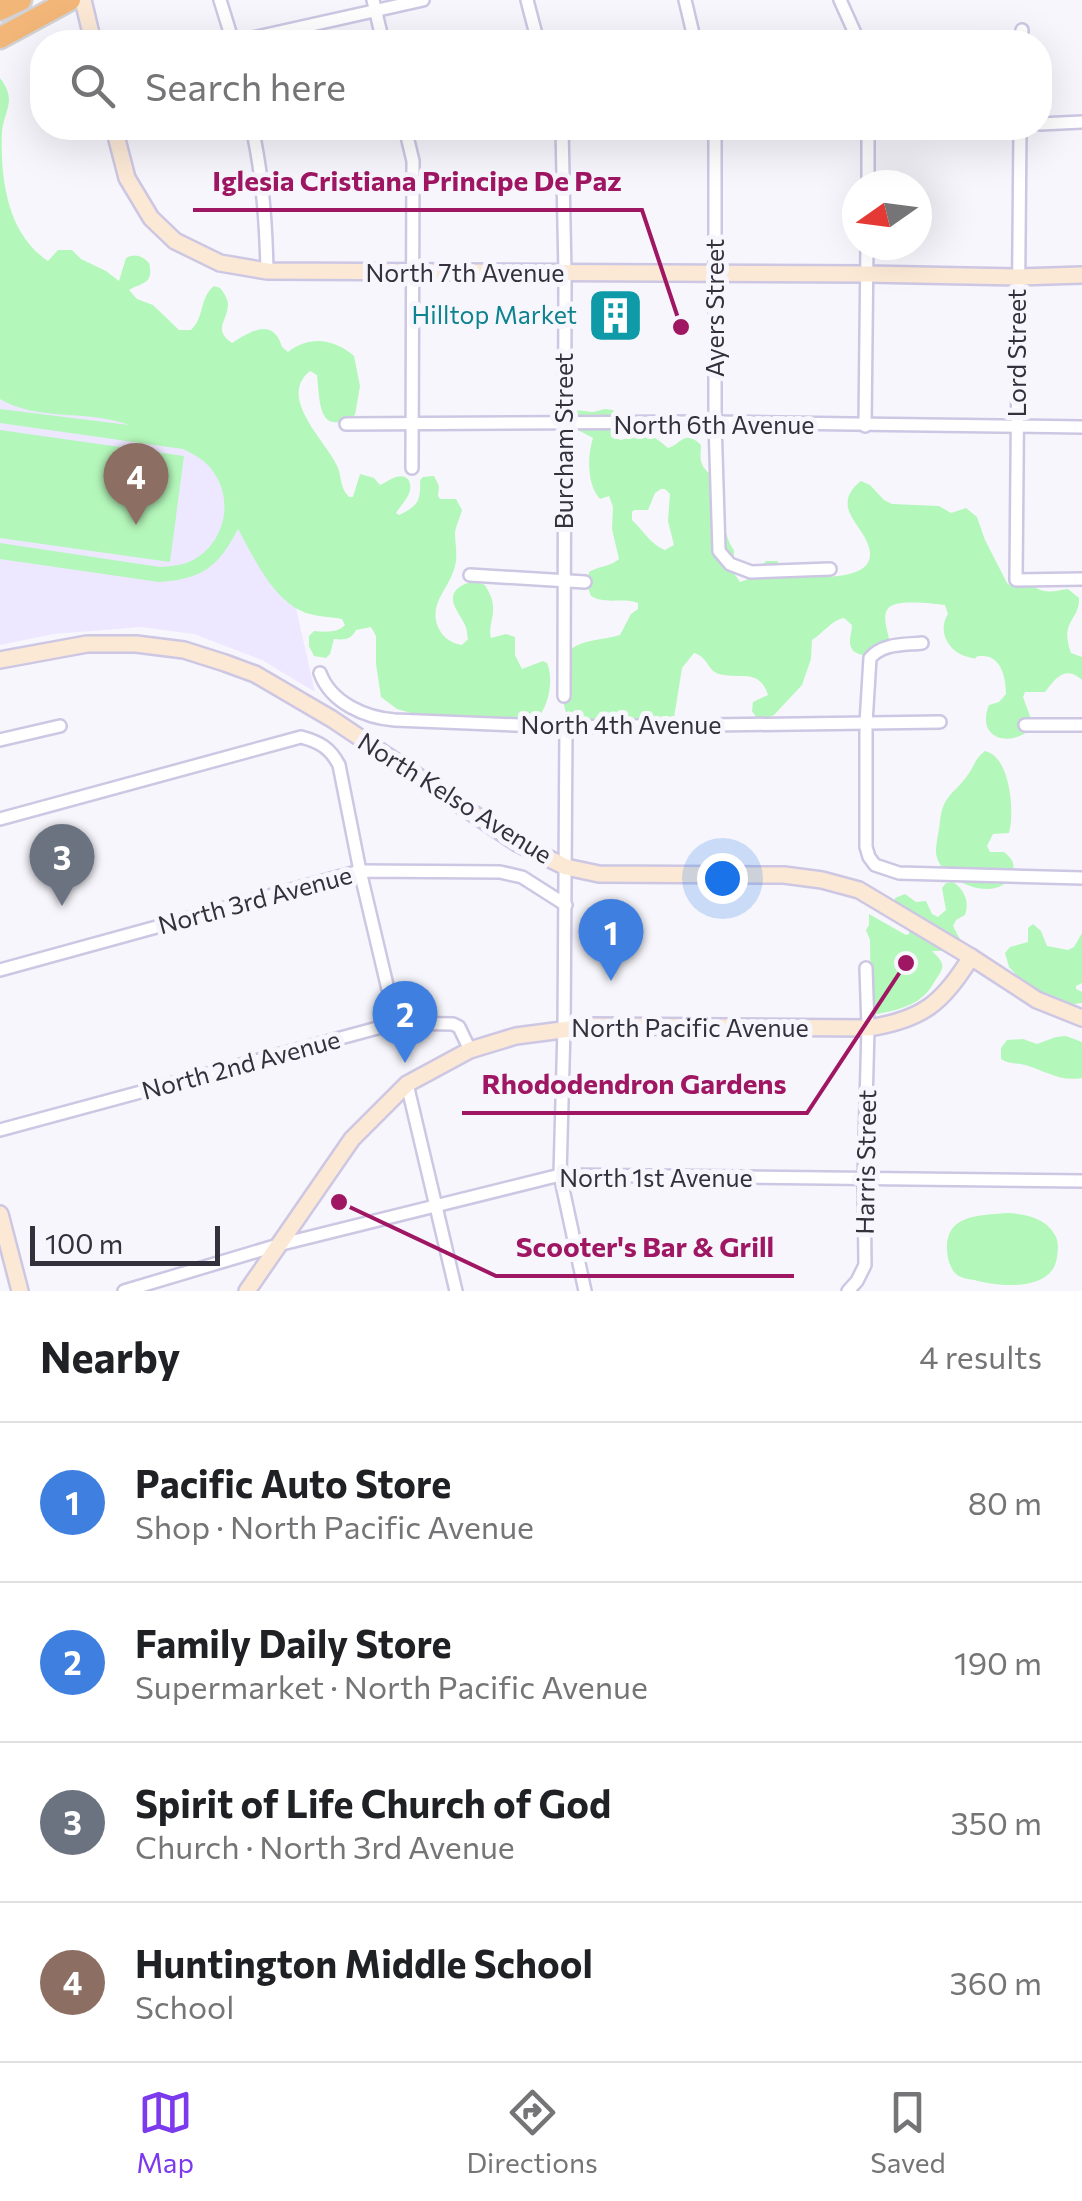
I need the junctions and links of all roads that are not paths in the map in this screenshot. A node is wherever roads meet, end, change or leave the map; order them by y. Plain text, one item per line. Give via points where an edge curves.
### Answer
1 (21, 0) edge
2 (70, 0) edge
3 (83, 0) edge
4 (220, 0) edge
5 (423, 0) edge
6 (527, 0) edge
7 (685, 0) edge
8 (840, 0) edge
9 (374, 6) edge
10 (0, 10) edge
11 (90, 30) edge
12 (230, 30) edge
13 (281, 30) edge
14 (535, 30) edge
15 (692, 30) edge
16 (854, 30) edge
17 (0, 38) edge
18 (1082, 122) edge
19 (1052, 123) edge
20 (117, 140) edge
21 (254, 140) edge
22 (407, 140) edge
23 (562, 140) edge
24 (715, 140) edge
25 (868, 140) edge
26 (1020, 140) edge
27 (868, 170) edge
28 (867, 260) edge
29 (267, 271) junction
30 (414, 273) junction
31 (564, 273) junction
32 (716, 273) junction
33 (867, 274) junction
34 (1082, 275) edge
35 (1018, 277) junction
36 (716, 422) junction
37 (346, 424) dead end
38 (414, 424) junction
39 (564, 424) junction
40 (865, 426) junction
41 (1017, 426) junction
42 (1082, 428) edge
43 (412, 468) dead end
44 (830, 569) dead end
45 (470, 574) dead end
46 (1082, 579) edge
47 (564, 581) junction
48 (585, 582) dead end
49 (922, 643) dead end
50 (0, 660) edge
51 (320, 673) dead end
52 (564, 696) dead end
53 (940, 722) dead end
54 (866, 723) junction
55 (1025, 725) dead end
56 (60, 726) dead end
57 (1082, 726) edge
58 (566, 727) junction
59 (0, 740) edge
60 (0, 818) edge
61 (566, 867) junction
62 (360, 871) junction
63 (1082, 878) edge
64 (566, 906) junction
65 (971, 957) junction
66 (866, 968) dead end
67 (0, 970) edge
68 (1082, 1018) edge
69 (396, 1022) junction
70 (564, 1028) junction
71 (868, 1028) junction
72 (470, 1050) junction
73 (407, 1084) junction
74 (0, 1130) edge
75 (560, 1175) junction
76 (864, 1180) junction
77 (1082, 1181) edge
78 (436, 1206) junction
79 (0, 1214) edge
80 (278, 1244) junction
81 (20, 1291) edge
82 (124, 1291) edge
83 (247, 1291) edge
84 (456, 1291) edge
85 (585, 1291) edge
86 (848, 1291) edge

1 - 10 highway
2 - 17 highway
3 - 11 street
4 - 12 street
5 - 9 street
6 - 14 street
7 - 15 street
8 - 16 street
9 - 13 street
18 - 19 street
20 - 29 street, North 7th Avenue via 126,178 174,241 220,263
21 - 29 street
22 - 30 street
23 - 31 street, Burcham Street
24 - 32 street, Ayers Street
25 - 27 street
26 - 35 street, Lord Street
28 - 33 street
29 - 30 street, North 7th Avenue
30 - 31 street, North 7th Avenue
30 - 38 street
31 - 32 street, North 7th Avenue
31 - 39 street, Burcham Street
32 - 33 street, North 7th Avenue
32 - 36 street, Ayers Street
33 - 35 street, North 7th Avenue
33 - 40 street
34 - 35 street, North 7th Avenue
35 - 41 street, Lord Street
36 - 39 street, North 6th Avenue
36 - 40 street, North 6th Avenue
36 - 44 street, Ayers Street via 719,551 751,572
37 - 38 street, North 6th Avenue
38 - 39 street, North 6th Avenue
38 - 43 street
39 - 47 street, Burcham Street
40 - 41 street, North 6th Avenue
41 - 42 street, North 6th Avenue
41 - 46 street, Lord Street via 1016,580
45 - 47 street
47 - 48 street
47 - 52 street, Burcham Street
49 - 54 street via 885,647 870,658
50 - 61 street, North Kelso Avenue via 87,644 136,644 225,663 332,719 517,843
51 - 58 street, North 4th Avenue via 328,690 373,718
53 - 54 street, North 4th Avenue
54 - 58 street, North 4th Avenue
54 - 63 street via 866,846 876,864 918,875
55 - 57 street
56 - 59 street
58 - 61 street
60 - 62 street via 301,737 323,744 339,766
61 - 64 street
61 - 65 street, North Kelso Avenue via 599,874 822,880 859,890
62 - 64 street, North 3rd Avenue via 500,872 522,877
62 - 67 street, North 3rd Avenue
62 - 69 street
64 - 70 street
65 - 68 street via 1037,1000
65 - 71 street, North Pacific Avenue via 934,1004
66 - 71 street, Harris Street
69 - 72 street, North 2nd Avenue via 453,1024
69 - 74 street, North 2nd Avenue
70 - 71 street, North Pacific Avenue
70 - 72 street, North Pacific Avenue
70 - 75 street
71 - 76 street, Harris Street
72 - 73 street, North Pacific Avenue
73 - 78 street
73 - 80 street, North Pacific Avenue via 352,1139
75 - 76 street, North 1st Avenue
75 - 78 street, North 1st Avenue
75 - 85 street
76 - 77 street, North 1st Avenue
76 - 86 street, Harris Street via 865,1265
78 - 80 street, North 1st Avenue
78 - 84 street
79 - 81 street
80 - 82 street, North 1st Avenue
80 - 83 street, North Pacific Avenue

